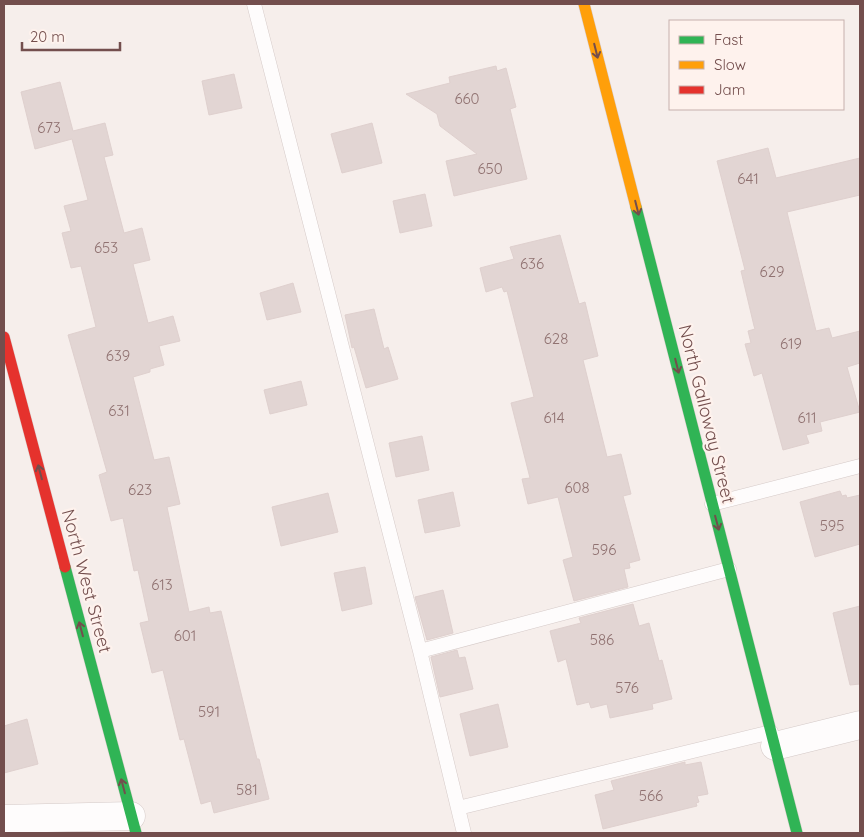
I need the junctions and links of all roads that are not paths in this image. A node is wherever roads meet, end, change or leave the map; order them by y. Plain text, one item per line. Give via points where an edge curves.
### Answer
1 (254, 4) edge
2 (584, 4) edge
3 (4, 337) edge
4 (860, 466) edge
5 (712, 504) junction
6 (729, 569) junction
7 (420, 651) junction
8 (860, 725) edge
9 (773, 739) junction
10 (458, 808) junction
11 (4, 819) edge
12 (133, 824) edge
13 (464, 833) edge
14 (798, 833) edge

1 - 7 lane
2 -> 5 street, North Galloway Street
12 -> 3 street, North West Street
4 - 5 lane
5 -> 6 street, North Galloway Street
6 - 7 lane
6 - 9 street, North Galloway Street
7 - 10 lane
8 - 9 street
9 - 10 lane
9 - 14 street, North Galloway Street
10 - 13 lane
11 - 12 street

